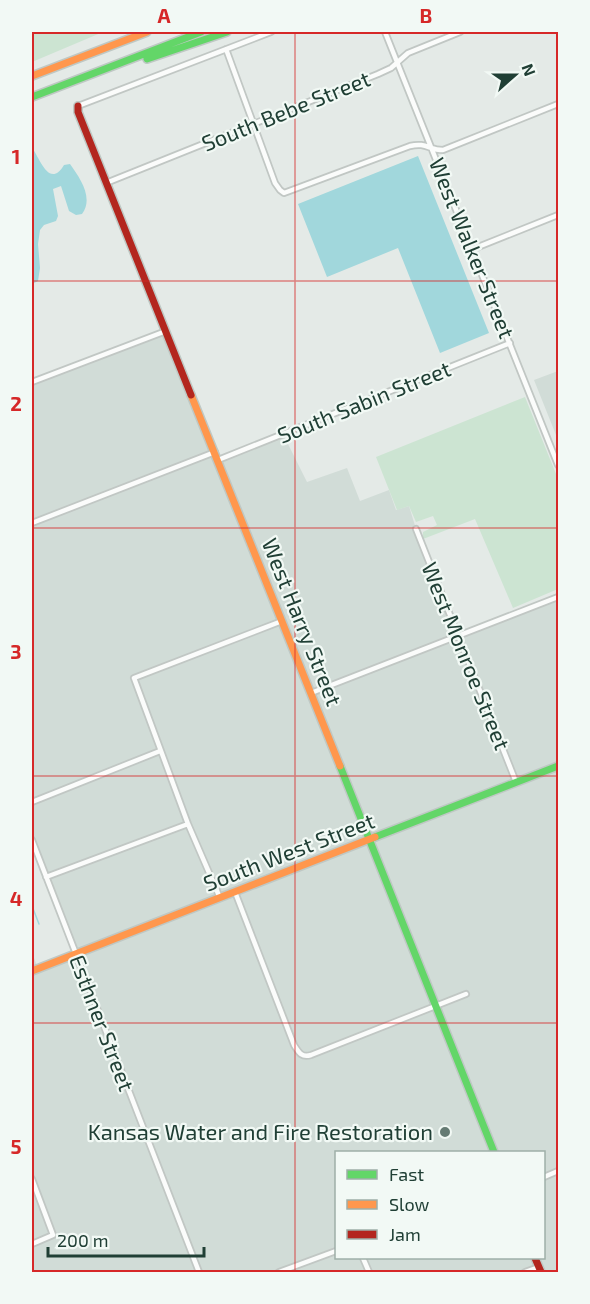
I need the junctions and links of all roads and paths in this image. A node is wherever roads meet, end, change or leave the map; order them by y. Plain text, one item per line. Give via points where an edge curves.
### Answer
1 (147, 32) edge
2 (201, 32) edge
3 (227, 32) edge
4 (272, 32) edge
5 (386, 32) edge
6 (460, 32) edge
7 (226, 49) junction
8 (398, 63) junction
9 (92, 74) junction
10 (32, 76) edge
11 (32, 97) edge
12 (558, 104) edge
13 (78, 106) joint
14 (254, 125) junction
15 (432, 148) junction
16 (106, 183) junction
17 (558, 215) edge
18 (473, 249) junction
19 (166, 331) junction
20 (510, 343) junction
21 (32, 382) edge
22 (215, 452) junction
23 (218, 460) junction
24 (558, 465) edge
25 (32, 523) edge
26 (416, 529) dead end
27 (558, 597) edge
28 (282, 621) junction
29 (458, 636) junction
30 (311, 693) junction
31 (160, 751) junction
32 (558, 766) edge
33 (516, 782) junction
34 (32, 802) edge
35 (188, 824) junction
36 (32, 840) edge
37 (370, 840) junction
38 (46, 877) junction
39 (235, 892) junction
40 (220, 898) junction
41 (76, 953) junction
42 (32, 971) edge
43 (466, 994) dead end
44 (436, 1006) junction
45 (494, 1151) edge
46 (32, 1179) edge
47 (32, 1244) edge
48 (335, 1251) edge
49 (540, 1270) edge
50 (199, 1272) edge
51 (279, 1272) edge
52 (525, 1272) edge

1 - 10 main road
2 - 9 main road
3 - 9 main road
4 - 7 street
5 - 8 street, West Walker Street
6 - 8 street, South Bebe Street via 408,53
7 - 13 street
7 - 14 street
8 - 14 street, South Bebe Street
8 - 15 street, West Walker Street
9 - 11 main road
12 - 15 street via 443,150
13 - 16 main road, West Harry Street
14 - 15 street via 275,183 284,193 410,146
14 - 16 street, South Bebe Street
15 - 18 street, West Walker Street
16 - 19 main road, West Harry Street
17 - 18 street
18 - 20 street, West Walker Street
19 - 21 street
19 - 22 main road, West Harry Street
20 - 23 street, South Sabin Street
20 - 24 street, West Walker Street
22 - 23 main road, West Harry Street
22 - 25 street
23 - 28 main road, West Harry Street
26 - 29 street, West Monroe Street
27 - 29 street
28 - 30 main road, West Harry Street
28 - 31 street via 134,678
29 - 30 street
29 - 33 street, West Monroe Street
30 - 37 main road, West Harry Street
31 - 34 street
31 - 35 street
32 - 33 main road, South West Street
33 - 37 main road, South West Street
35 - 38 street
35 - 40 street
36 - 38 street, Esthner Street
37 - 39 main road, South West Street
37 - 44 main road, West Harry Street
38 - 41 street, Esthner Street
39 - 40 main road, South West Street
39 - 44 street via 299,1054 311,1055
40 - 41 main road, South West Street
41 - 42 main road, South West Street
41 - 50 street, Esthner Street
43 - 44 street
44 - 45 main road, West Harry Street
46 - 47 street via 53,1235
48 - 51 street
49 - 52 street

